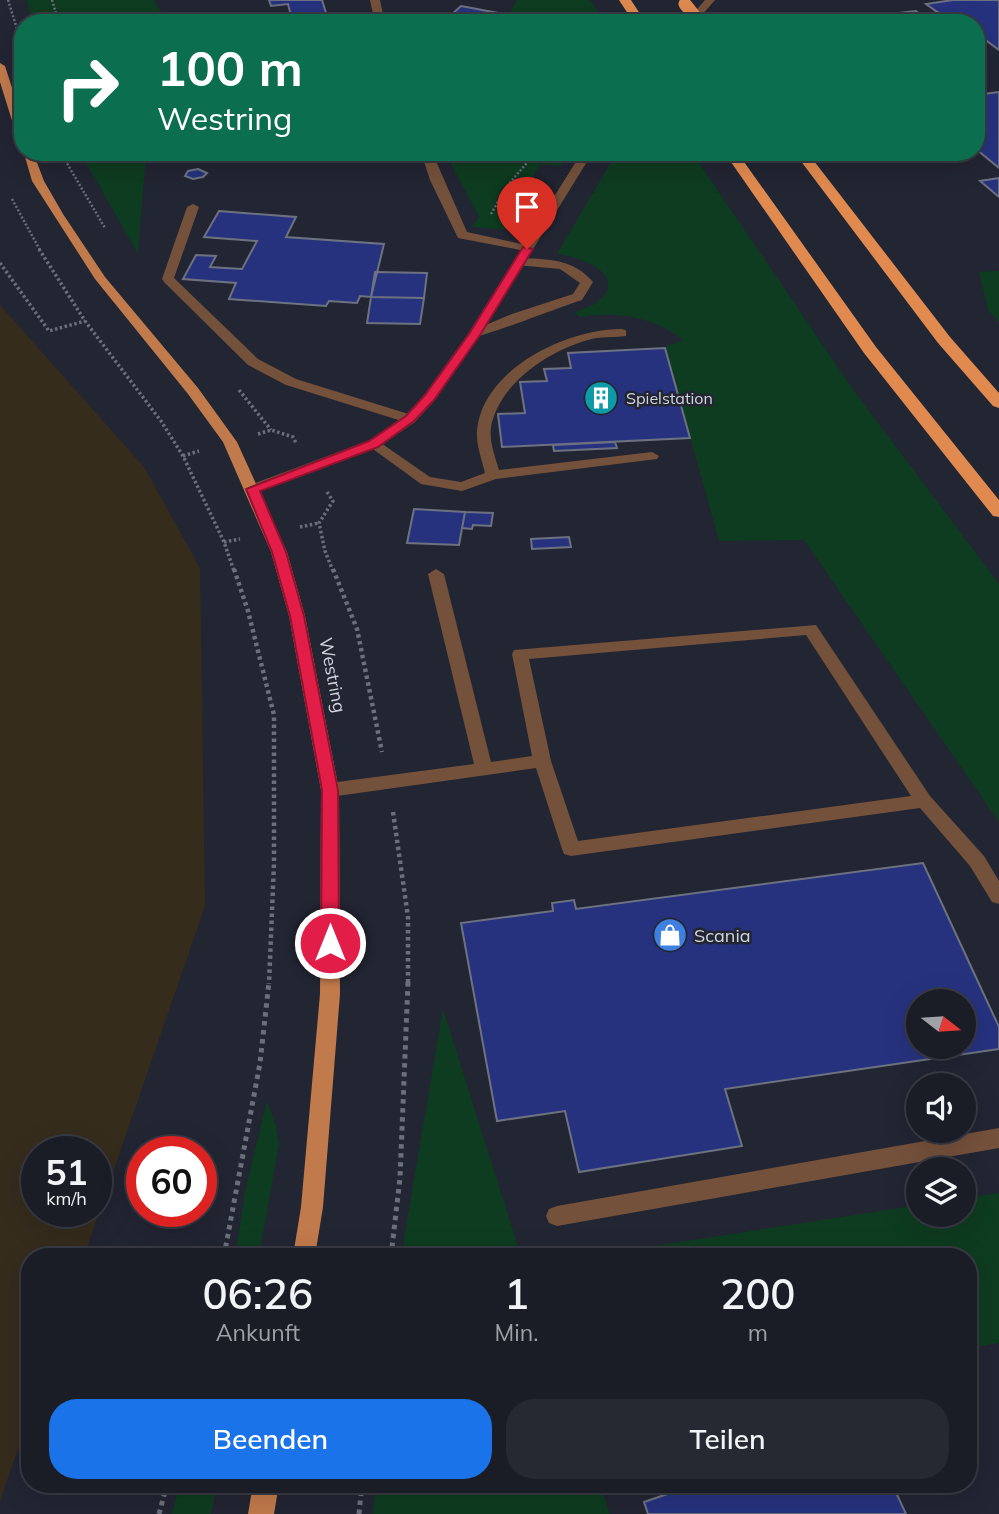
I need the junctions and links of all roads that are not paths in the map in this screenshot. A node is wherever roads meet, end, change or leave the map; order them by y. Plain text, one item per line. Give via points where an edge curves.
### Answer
1 (710, 0) edge
2 (698, 14) edge
3 (0, 66) edge
4 (14, 111) edge
5 (30, 161) edge
6 (429, 161) edge
7 (582, 161) edge
8 (736, 161) edge
9 (807, 161) edge
10 (193, 207) dead end
11 (527, 249) junction
12 (520, 262) junction
13 (621, 332) dead end
14 (474, 335) junction
15 (999, 402) edge
16 (410, 419) junction
17 (373, 444) junction
18 (652, 456) dead end
19 (493, 475) junction
20 (252, 489) junction
21 (999, 512) edge
22 (436, 574) dead end
23 (542, 761) junction
24 (484, 769) junction
25 (330, 790) junction
26 (924, 801) junction
27 (999, 897) edge
28 (999, 1138) edge
29 (557, 1216) dead end
30 (305, 1248) edge
31 (264, 1493) edge
32 (261, 1514) edge

1 - 2 street
3 - 4 main road
5 - 20 main road, Westring via 57,214 101,279 222,430
6 - 11 street via 461,235
7 - 11 street
8 - 21 highway via 870,350
9 - 15 highway via 944,340
10 - 16 street via 169,279 253,362 291,382
11 - 12 street
12 - 14 street
12 - 14 street via 574,268 587,282 578,297
13 - 19 street via 569,341 518,373 492,405 484,429
14 - 16 street
16 - 17 street
17 - 19 street via 426,481 462,486
17 - 20 street
18 - 19 street
20 - 25 main road, Westring via 279,552 297,616
22 - 24 street
23 - 24 street
23 - 26 street via 571,849
23 - 26 street via 520,654 810,629
24 - 25 street
25 - 30 main road, Westring via 330,993
26 - 27 street via 977,861
28 - 29 street
31 - 32 main road

